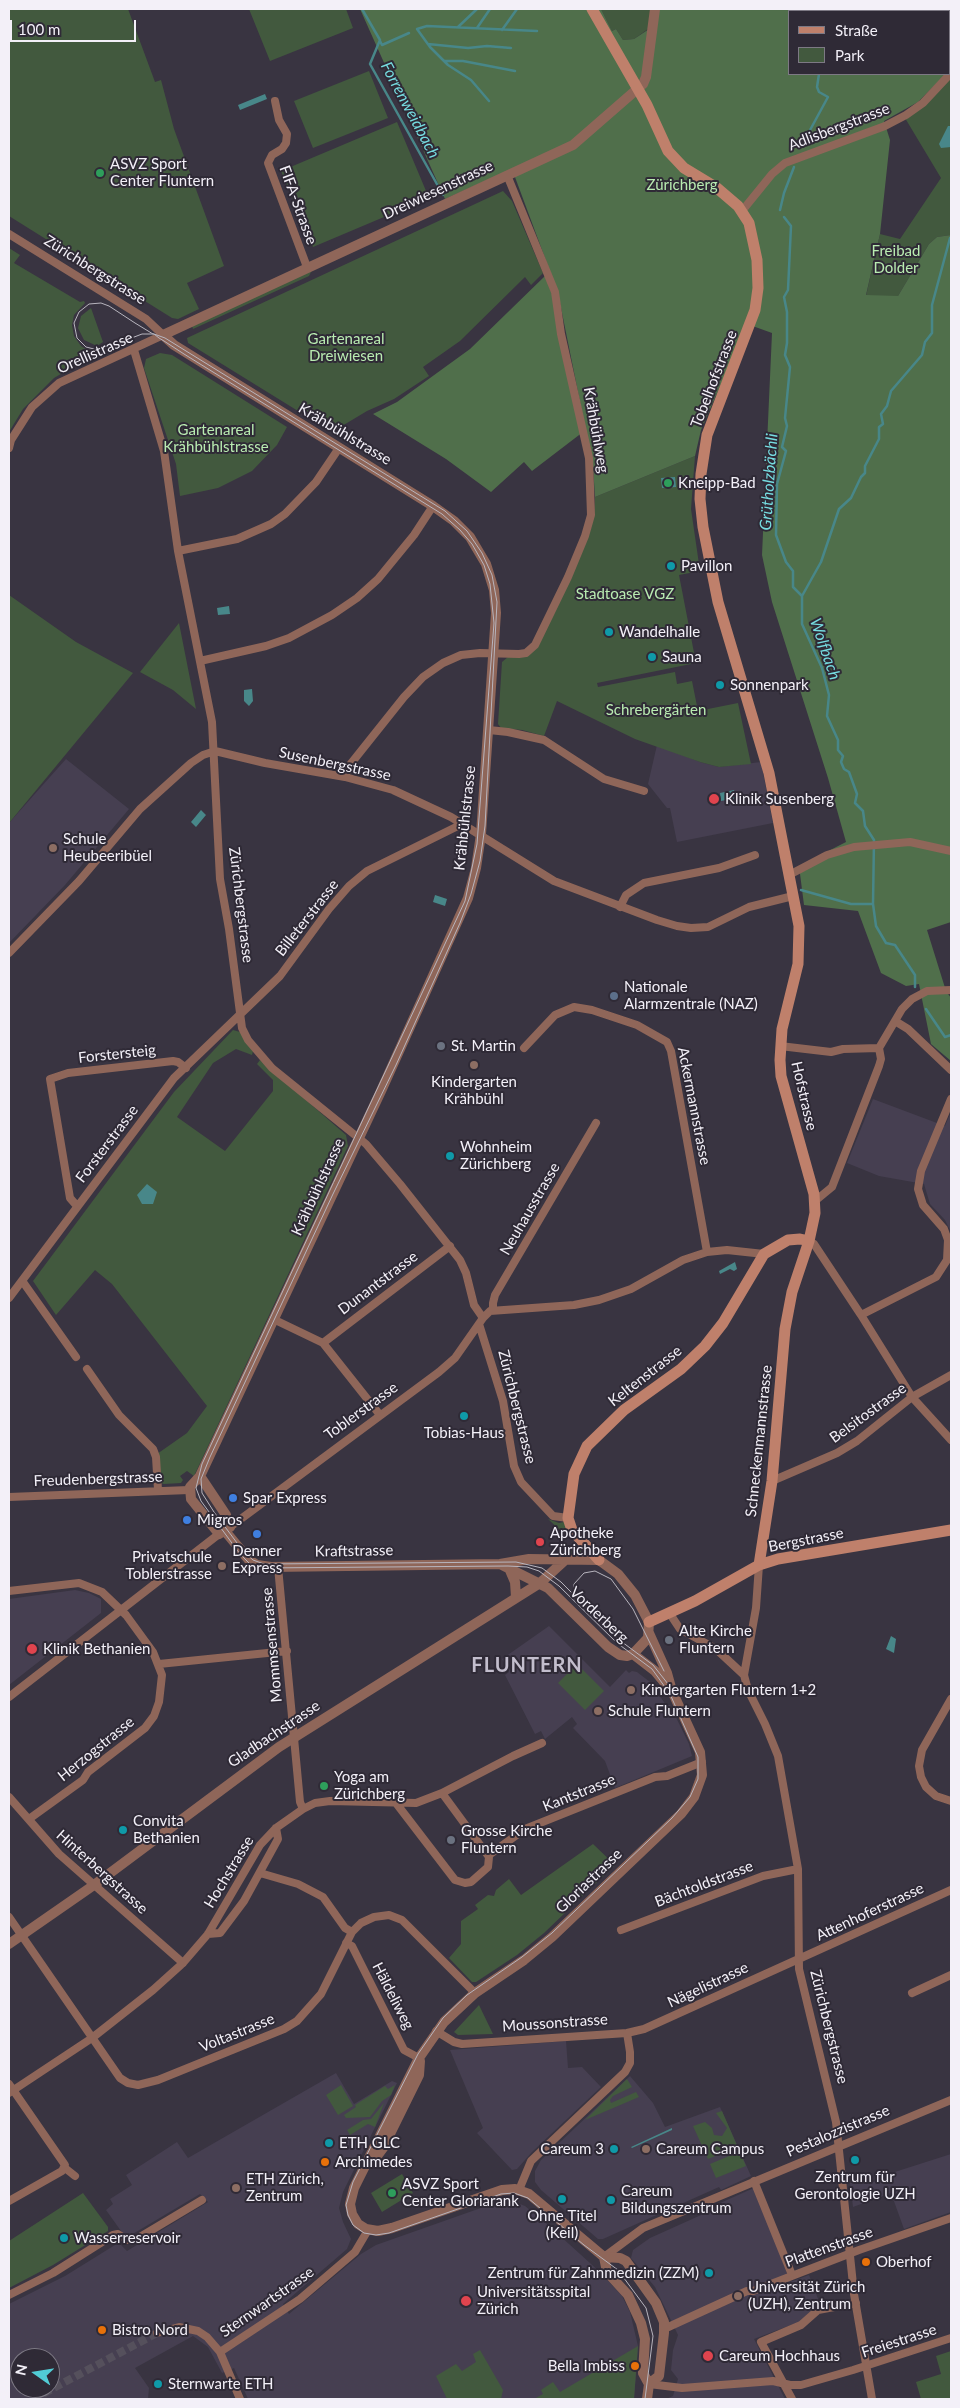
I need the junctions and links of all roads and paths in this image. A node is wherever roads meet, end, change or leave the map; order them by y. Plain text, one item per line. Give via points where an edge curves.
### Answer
1 (592, 9) edge
2 (655, 9) edge
3 (949, 75) edge
4 (639, 89) junction
5 (275, 100) dead end
6 (507, 175) junction
7 (742, 211) junction
8 (9, 234) edge
9 (307, 268) junction
10 (164, 335) junction
11 (134, 350) junction
12 (9, 448) edge
13 (339, 448) junction
14 (433, 506) junction
15 (178, 551) junction
16 (493, 654) junction
17 (200, 660) junction
18 (489, 730) junction
19 (215, 751) junction
20 (345, 777) junction
21 (644, 791) dead end
22 (462, 824) junction
23 (481, 834) junction
24 (951, 851) edge
25 (755, 855) dead end
26 (790, 875) junction
27 (793, 896) junction
28 (620, 907) junction
29 (9, 953) edge
30 (951, 990) edge
31 (239, 1015) junction
32 (894, 1021) junction
33 (780, 1046) junction
34 (524, 1048) dead end
35 (879, 1048) junction
36 (186, 1068) junction
37 (951, 1070) edge
38 (951, 1099) edge
39 (596, 1123) dead end
40 (358, 1138) junction
41 (77, 1206) junction
42 (815, 1207) junction
43 (809, 1241) junction
44 (450, 1246) junction
45 (707, 1252) junction
46 (764, 1254) junction
47 (23, 1282) junction
48 (9, 1298) edge
49 (493, 1310) junction
50 (860, 1315) junction
51 (273, 1319) junction
52 (481, 1321) junction
53 (323, 1342) junction
54 (76, 1357) dead end
55 (86, 1369) dead end
56 (951, 1375) edge
57 (912, 1398) junction
58 (380, 1415) junction
59 (951, 1440) edge
60 (200, 1476) junction
61 (772, 1481) junction
62 (158, 1490) junction
63 (189, 1490) junction
64 (9, 1497) edge
65 (568, 1518) junction
66 (951, 1530) edge
67 (225, 1531) junction
68 (599, 1560) junction
69 (564, 1561) junction
70 (758, 1565) junction
71 (504, 1566) junction
72 (278, 1567) junction
73 (540, 1583) junction
74 (9, 1591) edge
75 (516, 1597) junction
76 (121, 1610) junction
77 (670, 1614) junction
78 (649, 1627) junction
79 (286, 1651) junction
80 (633, 1654) junction
81 (159, 1664) junction
82 (744, 1675) junction
83 (672, 1691) junction
84 (9, 1697) edge
85 (951, 1699) edge
86 (294, 1738) junction
87 (542, 1743) dead end
88 (702, 1762) junction
89 (442, 1794) junction
90 (9, 1797) edge
91 (951, 1801) edge
92 (396, 1803) junction
93 (303, 1809) junction
94 (28, 1819) junction
95 (276, 1828) junction
96 (489, 1855) junction
97 (798, 1870) junction
98 (260, 1873) junction
99 (94, 1886) junction
100 (951, 1890) edge
101 (9, 1917) edge
102 (621, 1930) dead end
103 (352, 1932) junction
104 (208, 1934) junction
105 (23, 1936) junction
106 (346, 1942) junction
107 (9, 1944) edge
108 (800, 1960) junction
109 (183, 1962) junction
110 (951, 1975) edge
111 (476, 1993) junction
112 (912, 1993) dead end
113 (436, 2030) junction
114 (627, 2033) junction
115 (92, 2038) junction
116 (419, 2058) junction
117 (10, 2089) edge
118 (951, 2100) edge
119 (840, 2146) junction
120 (65, 2166) junction
121 (75, 2176) dead end
122 (754, 2181) junction
123 (519, 2190) junction
124 (202, 2200) dead end
125 (9, 2201) edge
126 (951, 2218) edge
127 (368, 2230) junction
128 (850, 2254) junction
129 (604, 2257) junction
130 (792, 2276) junction
131 (9, 2295) edge
132 (856, 2303) junction
133 (664, 2329) junction
134 (156, 2333) tunnel mouth
135 (951, 2338) edge
136 (220, 2352) junction
137 (866, 2366) junction
138 (783, 2383) junction
139 (649, 2384) junction
140 (240, 2399) edge
141 (646, 2399) edge
142 (792, 2399) edge
143 (872, 2399) edge

1 - 4 main road, Tobelhofstrasse
2 - 4 street, Dreiwiesenstrasse via 646,77
3 - 7 street, Adlisbergstrasse via 923,104 906,115 780,167
4 - 6 street, Dreiwiesenstrasse via 572,145
4 - 7 main road, Tobelhofstrasse via 673,157 684,168 725,194
5 - 9 street, FIFA-Strasse via 279,120 287,134 286,144 272,155 268,163
6 - 9 street, Dreiwiesenstrasse
6 - 16 street, Krähbühlweg via 555,292 561,334 589,458 592,492 591,515 585,536 535,646 526,653
7 - 26 main road, Tobelhofstrasse via 755,242 758,288 750,328 707,435 701,474 701,514 718,602 762,745
8 - 10 street, Zürichbergstrasse via 146,319
9 - 10 street, Dreiwiesenstrasse
10 - 11 street, Orellistrasse
10 - 13 street, Krähbühlstrasse via 174,346
11 - 12 street, Orellistrasse via 59,383 32,407
11 - 15 street, Zürichbergstrasse via 164,451
13 - 14 street, Krähbühlstrasse
13 - 15 street via 311,488 286,514 271,524 237,539
14 - 16 street, Krähbühlstrasse via 462,529 486,564 496,604
14 - 17 street via 414,536 378,579 332,615 289,638 266,646
15 - 17 street, Zürichbergstrasse
16 - 18 street, Krähbühlstrasse
16 - 20 street, Krähbühlweg via 461,655 423,677 349,766
17 - 19 street, Zürichbergstrasse
18 - 21 street via 544,740 604,779
18 - 23 street, Krähbühlstrasse
19 - 20 street, Susenbergstrasse
19 - 29 street via 202,755 140,810 42,921
19 - 31 street, Zürichbergstrasse via 220,879 230,930
20 - 22 street, Susenbergstrasse via 409,796
22 - 23 street, Susenbergstrasse
22 - 31 street, Billeterstrasse via 367,871 349,886 280,976
23 - 28 street, Susenbergstrasse via 539,873
23 - 40 street, Krähbühlstrasse via 474,876 464,908
24 - 26 street via 899,842 854,847 827,855
25 - 28 street via 719,868 644,883 626,895
26 - 27 main road, Tobelhofstrasse
27 - 28 street, Susenbergstrasse via 749,907 708,926 691,928
27 - 33 main road, Hofstrasse via 800,950
30 - 32 street via 919,994
31 - 36 street, Forsterstrasse
31 - 40 street, Zürichbergstrasse via 248,1040 272,1068
32 - 35 street
32 - 37 street via 908,1029
33 - 35 street via 822,1052
33 - 42 main road, Hofstrasse via 781,1076
34 - 45 street, Ackermannstrasse via 555,1015 574,1007 642,1027 667,1042
35 - 42 street via 880,1066 832,1187
36 - 41 street, Forsterstrasse via 174,1078
36 - 41 street, Forstersteig via 173,1061 68,1073 50,1079 70,1198
38 - 50 street via 921,1171 918,1189 923,1205 944,1229 948,1240 947,1260 936,1277
39 - 49 street, Neuhausstrasse via 495,1295
40 - 44 street, Zürichbergstrasse
40 - 51 street, Krähbühlstrasse
41 - 47 street, Forsterstrasse
42 - 43 main road, Schneckenmannstrasse
43 - 46 main road, Keltenstrasse via 788,1240
43 - 50 street
43 - 61 main road, Schneckenmannstrasse via 792,1292 785,1329
44 - 52 street, Zürichbergstrasse via 464,1267
44 - 53 street, Dunantstrasse
45 - 46 street via 728,1250
45 - 49 street via 683,1260 632,1289 599,1300 548,1308
46 - 65 main road, Keltenstrasse via 724,1323 705,1346 681,1369 624,1410 587,1446 574,1474
47 - 48 street, Forsterstrasse
47 - 54 street
49 - 52 street, Toblerstrasse
50 - 57 street
51 - 53 street
51 - 60 street, Krähbühlstrasse
52 - 58 street, Toblerstrasse via 455,1358
52 - 65 street, Zürichbergstrasse via 503,1401 514,1466 521,1482 553,1516
53 - 58 street
55 - 62 street via 119,1415 153,1449
56 - 57 street, Belsitostrasse
57 - 59 street
57 - 61 street, Belsitostrasse via 837,1453
58 - 67 street, Toblerstrasse
60 - 63 street, Krähbühlstrasse
60 - 67 street via 226,1515
61 - 70 main road, Schneckenmannstrasse
62 - 63 street, Freudenbergstrasse
62 - 64 street, Freudenbergstrasse
63 - 67 street via 194,1503
65 - 68 main road via 572,1530
66 - 70 main road, Bergstrasse
67 - 72 street, Kraftstrasse via 249,1560 260,1566
67 - 76 street, Toblerstrasse
68 - 69 street, Kraftstrasse
68 - 78 street via 629,1587
69 - 71 street, Kraftstrasse via 528,1559
69 - 73 street, Gladbachstrasse
70 - 77 main road, Bergstrasse
70 - 82 street, Schneckenmannstrasse via 756,1608
71 - 72 street, Kraftstrasse
71 - 73 street, Kraftstrasse
71 - 75 street via 515,1582
72 - 79 street, Mommsenstrasse
73 - 75 street, Gladbachstrasse
73 - 80 street, Vorderberg via 614,1652 624,1657
74 - 76 street, Herzogstrasse via 79,1583 102,1592
75 - 86 street, Gladbachstrasse
76 - 81 street, Herzogstrasse via 154,1652
76 - 84 street, Toblerstrasse
77 - 78 main road, Bergstrasse
77 - 82 street via 680,1629 716,1649
78 - 80 street, Vorderberg via 640,1649
78 - 83 street, Gloriastrasse
79 - 81 street
79 - 86 street, Mommsenstrasse
80 - 83 street, Gloriastrasse via 655,1671
81 - 94 street, Herzogstrasse via 162,1688 159,1702 145,1728 88,1772 83,1780
82 - 97 street, Zürichbergstrasse via 778,1756
83 - 88 street, Gloriastrasse
85 - 91 street via 922,1750 919,1766 926,1787 936,1796
86 - 93 street, Mommsenstrasse
86 - 99 street, Gladbachstrasse
87 - 89 street, Hochstrasse
88 - 96 street, Kantstrasse via 667,1776 655,1777 525,1829
88 - 111 street, Gloriastrasse via 698,1790 681,1814 545,1943
89 - 92 street, Hochstrasse via 416,1803
89 - 96 street
90 - 94 street, Hinterbergstrasse
92 - 93 street, Hochstrasse via 330,1801
92 - 96 street via 455,1880 465,1883 479,1876 488,1867
93 - 95 street, Hochstrasse
94 - 99 street, Hinterbergstrasse
95 - 98 street via 278,1839
95 - 104 street, Hochstrasse via 260,1845
97 - 102 street, Bächtoldstrasse via 763,1876
97 - 108 street, Zürichbergstrasse
98 - 103 street via 298,1884 324,1897 345,1928
98 - 104 street via 220,1933
99 - 105 street, Gladbachstrasse
99 - 109 street, Hinterbergstrasse
100 - 108 street, Attenhoferstrasse
101 - 105 street, Voltastrasse
103 - 106 street, Voltastrasse
103 - 111 street, Voltastrasse via 374,1917 389,1915 398,1918
104 - 109 street, Hochstrasse
105 - 107 street, Gladbachstrasse
105 - 115 street, Voltastrasse
106 - 115 street, Voltastrasse via 321,1994 297,2021 149,2084 128,2083 120,2078
106 - 116 street, Häldeliweg via 352,1946 404,2050
108 - 114 street, Nägelistrasse via 660,2023
108 - 119 street, Zürichbergstrasse via 801,1979
109 - 115 street, Hochstrasse
110 - 112 street
111 - 113 street, Gloriastrasse
113 - 114 street, Moussonstrasse via 462,2044
113 - 116 street, Gloriastrasse
114 - 123 street, Moussonstrasse via 630,2063 625,2072 531,2162
115 - 117 street, Hochstrasse
116 - 127 street, Gloriastrasse via 352,2194 350,2207 356,2222
117 - 120 street
118 - 119 street, Pestalozzistrasse
119 - 122 street, Pestalozzistrasse
119 - 128 street, Zürichbergstrasse
120 - 121 street
120 - 125 street
122 - 129 street, Pestalozzistrasse via 643,2228
122 - 130 street
123 - 127 street via 494,2192 389,2229
123 - 129 street via 532,2196
124 - 131 street via 136,2240 113,2235 54,2273
126 - 128 street, Plattenstrasse
127 - 136 street, Sternwartstrasse via 354,2252 306,2294
128 - 130 street, Plattenstrasse
128 - 132 street, Zürichbergstrasse
129 - 133 street via 620,2258 636,2273 656,2303
129 - 139 street via 607,2272 628,2296 641,2323 645,2339 643,2373
130 - 133 street, Plattenstrasse via 747,2291
132 - 137 street, Zürichbergstrasse
132 - 138 street via 818,2310 801,2325 761,2342
133 - 139 street via 659,2376
134 - 136 street via 188,2328 207,2337
135 - 137 street, Freiestrasse
136 - 140 street
137 - 138 street, Freiestrasse via 801,2385
137 - 143 street, Zürichbergstrasse
138 - 139 street, Freiestrasse via 682,2388
138 - 142 street
139 - 141 street

